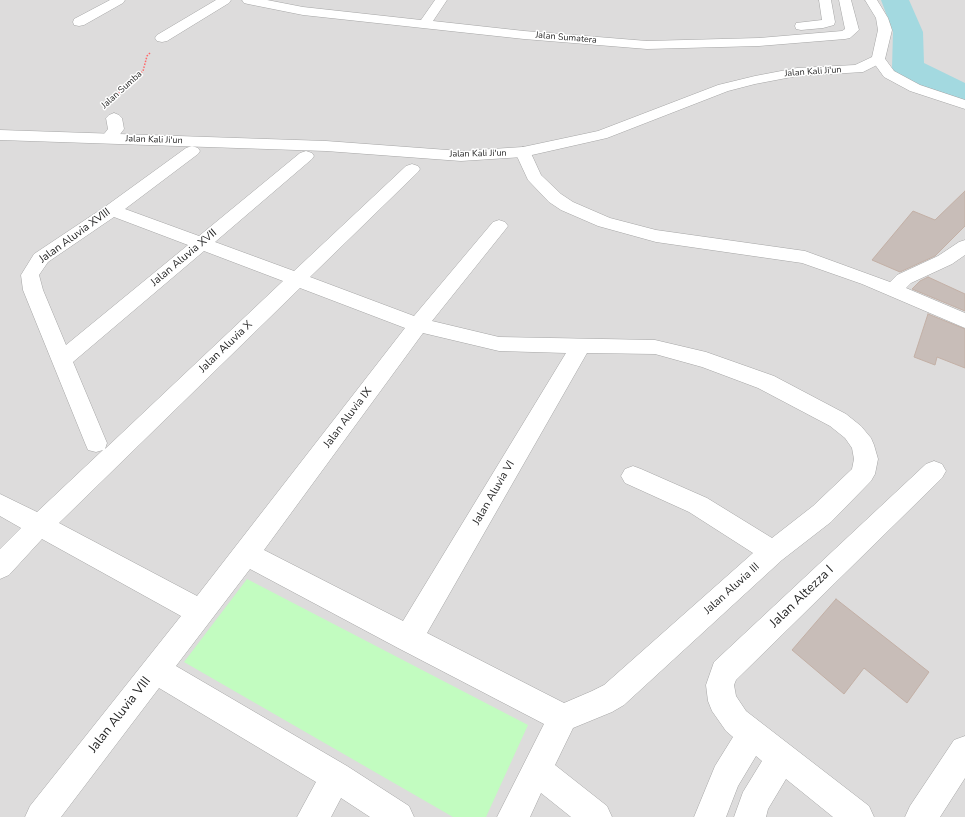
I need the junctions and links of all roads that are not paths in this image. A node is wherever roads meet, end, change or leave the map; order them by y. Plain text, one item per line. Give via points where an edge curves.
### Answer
1 (119, 0) edge
2 (225, 0) edge
3 (248, 0) edge
4 (288, 0) edge
5 (442, 0) edge
6 (825, 0) edge
7 (845, 0) edge
8 (871, 0) edge
9 (309, 5) edge
10 (427, 21) junction
11 (79, 22) dead end
12 (792, 27) dead end
13 (752, 30) dead end
14 (162, 38) road end
15 (878, 60) junction
16 (965, 105) edge
17 (114, 118) dead end
18 (0, 135) edge
19 (110, 138) junction
20 (192, 151) dead end
21 (523, 152) junction
22 (306, 156) dead end
23 (412, 169) dead end
24 (112, 210) junction
25 (499, 226) dead end
26 (201, 244) junction
27 (965, 246) edge
28 (296, 280) junction
29 (893, 290) junction
30 (965, 321) edge
31 (418, 325) junction
32 (580, 347) junction
33 (62, 360) junction
34 (96, 443) dead end
35 (934, 471) dead end
36 (633, 476) dead end
37 (0, 504) edge
38 (40, 526) junction
39 (773, 552) junction
40 (246, 554) junction
41 (0, 567) edge
42 (200, 612) junction
43 (408, 639) junction
44 (155, 670) junction
45 (563, 718) junction
46 (752, 734) junction
47 (965, 751) edge
48 (782, 758) junction
49 (537, 770) junction
50 (336, 777) junction
51 (518, 815) edge
52 (41, 817) edge
53 (313, 817) edge
54 (398, 817) edge
55 (596, 817) edge
56 (710, 817) edge
57 (750, 817) edge
58 (858, 817) edge
59 (921, 817) edge

1 - 11 street
2 - 14 street
3 - 9 street, Jalan Sumatera
4 - 9 street, Jalan Sumatera
5 - 10 street
6 - 12 street via 829,22
7 - 10 street, Jalan Sumatera via 852,28 849,34 759,42 636,44
8 - 15 street via 882,18 885,30
9 - 10 street, Jalan Sumatera
10 - 13 street, Jalan Sumatera via 634,36
15 - 16 street via 889,74 915,88
15 - 21 street, Jalan Kali Ji'un via 858,69 797,72 723,88 602,135
17 - 19 street via 116,129
18 - 19 street, Jalan Kali Ji'un
19 - 21 street, Jalan Kali Ji'un via 326,146 461,156
20 - 24 street, Jalan Aluvia XVIII
21 - 29 street via 534,177 555,198 604,222 656,236 805,257
22 - 26 street, Jalan Aluvia XVII
23 - 28 street, Jalan Aluvia X
24 - 26 street, Jalan Aluvia III
24 - 33 street, Jalan Aluvia XVIII via 41,258 30,276 33,290
25 - 31 street, Jalan Aluvia IX
26 - 28 street, Jalan Aluvia III
26 - 33 street, Jalan Aluvia XVII
27 - 29 street via 945,260 904,279
28 - 31 street, Jalan Aluvia III
28 - 38 street, Jalan Aluvia X
29 - 30 street
31 - 32 street, Jalan Aluvia III via 499,344
31 - 40 street, Jalan Aluvia IX
32 - 39 street, Jalan Aluvia III via 655,347 706,360 766,382 838,420 853,432 863,445 866,459 863,474 822,514
32 - 43 street, Jalan Aluvia VI
33 - 34 street, Jalan Aluvia XVIII
35 - 46 street, Jalan Altezza I via 724,672 720,685 722,701 736,721
36 - 39 street via 698,505
37 - 38 street
38 - 41 street, Jalan Aluvia X
38 - 42 street
39 - 45 street, Jalan Aluvia III via 610,698
40 - 42 street, Jalan Aluvia IX
40 - 43 street
42 - 44 street, Jalan Aluvia VIII
43 - 45 street
44 - 50 street
44 - 52 street, Jalan Aluvia VIII
45 - 49 street
46 - 48 street, Jalan Altezza I
46 - 56 street via 726,777
47 - 59 street
48 - 57 street via 754,803
48 - 58 street, Jalan Altezza I
49 - 51 street
49 - 55 street
50 - 53 street
50 - 54 street

